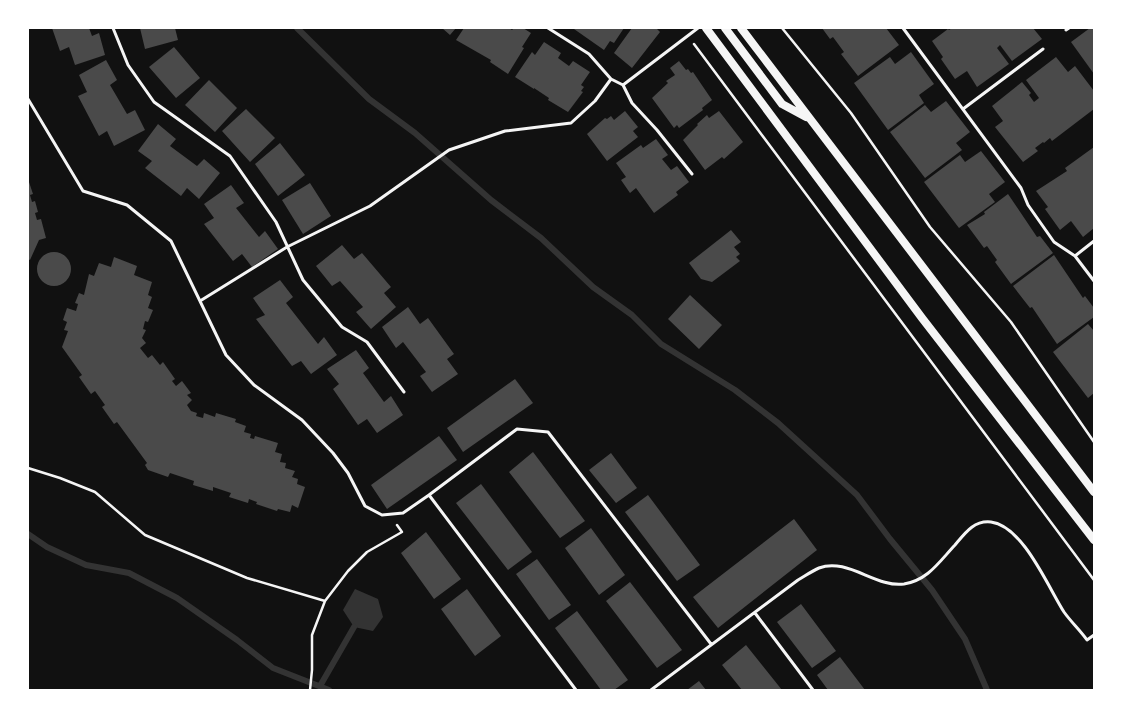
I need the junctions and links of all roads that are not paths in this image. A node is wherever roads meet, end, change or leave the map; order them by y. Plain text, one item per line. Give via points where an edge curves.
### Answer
1 (113, 28) edge
2 (548, 28) edge
3 (698, 28) edge
4 (706, 28) edge
5 (725, 28) edge
6 (741, 28) edge
7 (903, 28) edge
8 (1043, 49) dead end
9 (611, 79) junction
10 (623, 86) junction
11 (28, 99) edge
12 (963, 109) junction
13 (808, 118) junction
14 (692, 174) dead end
15 (1094, 241) edge
16 (288, 248) junction
17 (1075, 256) junction
18 (1094, 281) edge
19 (200, 301) junction
20 (404, 392) dead end
21 (1094, 492) edge
22 (429, 495) junction
23 (1094, 540) edge
24 (755, 613) junction
25 (1094, 634) edge
26 (711, 644) junction
27 (576, 690) edge
28 (651, 690) edge
29 (813, 690) edge

1 - 16 lane via 128,65 154,102 230,156 276,222
2 - 9 lane via 589,54
3 - 10 lane
4 - 23 main road via 922,318
5 - 13 main road via 782,104
6 - 13 main road
7 - 12 lane
8 - 12 lane
9 - 10 lane
9 - 16 lane via 595,101 571,123 505,131 449,150 370,206
10 - 14 lane via 632,103
11 - 19 lane via 83,191 128,204 171,241
12 - 17 lane via 1021,188 1028,205 1054,242
13 - 21 main road
15 - 17 lane
16 - 19 lane
16 - 20 lane via 303,280 342,327 367,342
17 - 18 lane
19 - 22 lane via 226,356 254,384 302,420 333,453 348,473 365,506 382,515 403,513
22 - 26 lane via 517,429 548,432
22 - 27 lane
24 - 25 lane via 798,580 821,567 843,567 883,583 917,582 931,571 971,527 992,522 1014,534 1032,558 1065,613 1087,640
24 - 26 lane
24 - 29 lane
26 - 28 lane

